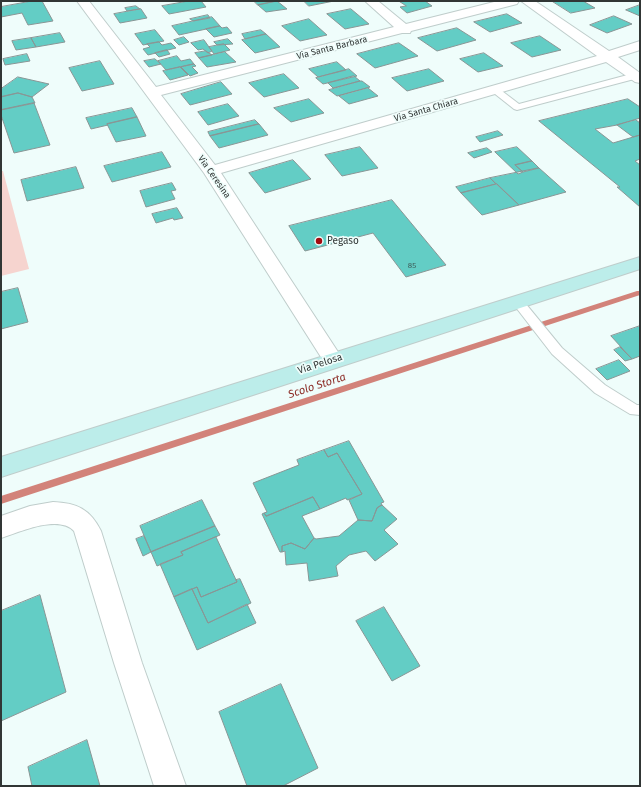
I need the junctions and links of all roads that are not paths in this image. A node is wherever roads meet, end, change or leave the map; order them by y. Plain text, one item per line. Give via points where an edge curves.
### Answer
1 (83, 1) edge
2 (371, 1) edge
3 (513, 1) edge
4 (527, 1) edge
5 (405, 30) junction
6 (640, 45) edge
7 (607, 57) junction
8 (638, 77) edge
9 (495, 90) junction
10 (151, 93) junction
11 (210, 170) junction
12 (640, 263) edge
13 (517, 301) junction
14 (334, 360) junction
15 (640, 410) edge
16 (1, 466) edge
17 (1, 527) edge
18 (170, 786) edge

1 - 10 street, Via Ceresina
2 - 5 street
3 - 5 street, Via Santa Barbara
4 - 7 street
5 - 10 street, Via Santa Barbara
6 - 7 street, Via Santa Chiara
7 - 8 street
7 - 9 street, Via Santa Chiara
8 - 9 lane via 517,107
9 - 11 street, Via Santa Chiara
10 - 11 street, Via Ceresina
11 - 14 street, Via Ceresina
12 - 13 main road, Via Pelosa
13 - 14 main road, Via Pelosa
13 - 15 lane via 557,351 600,389 635,410
14 - 16 main road, Via Pelosa
17 - 18 street via 24,519 65,513 80,520 88,531 128,663

